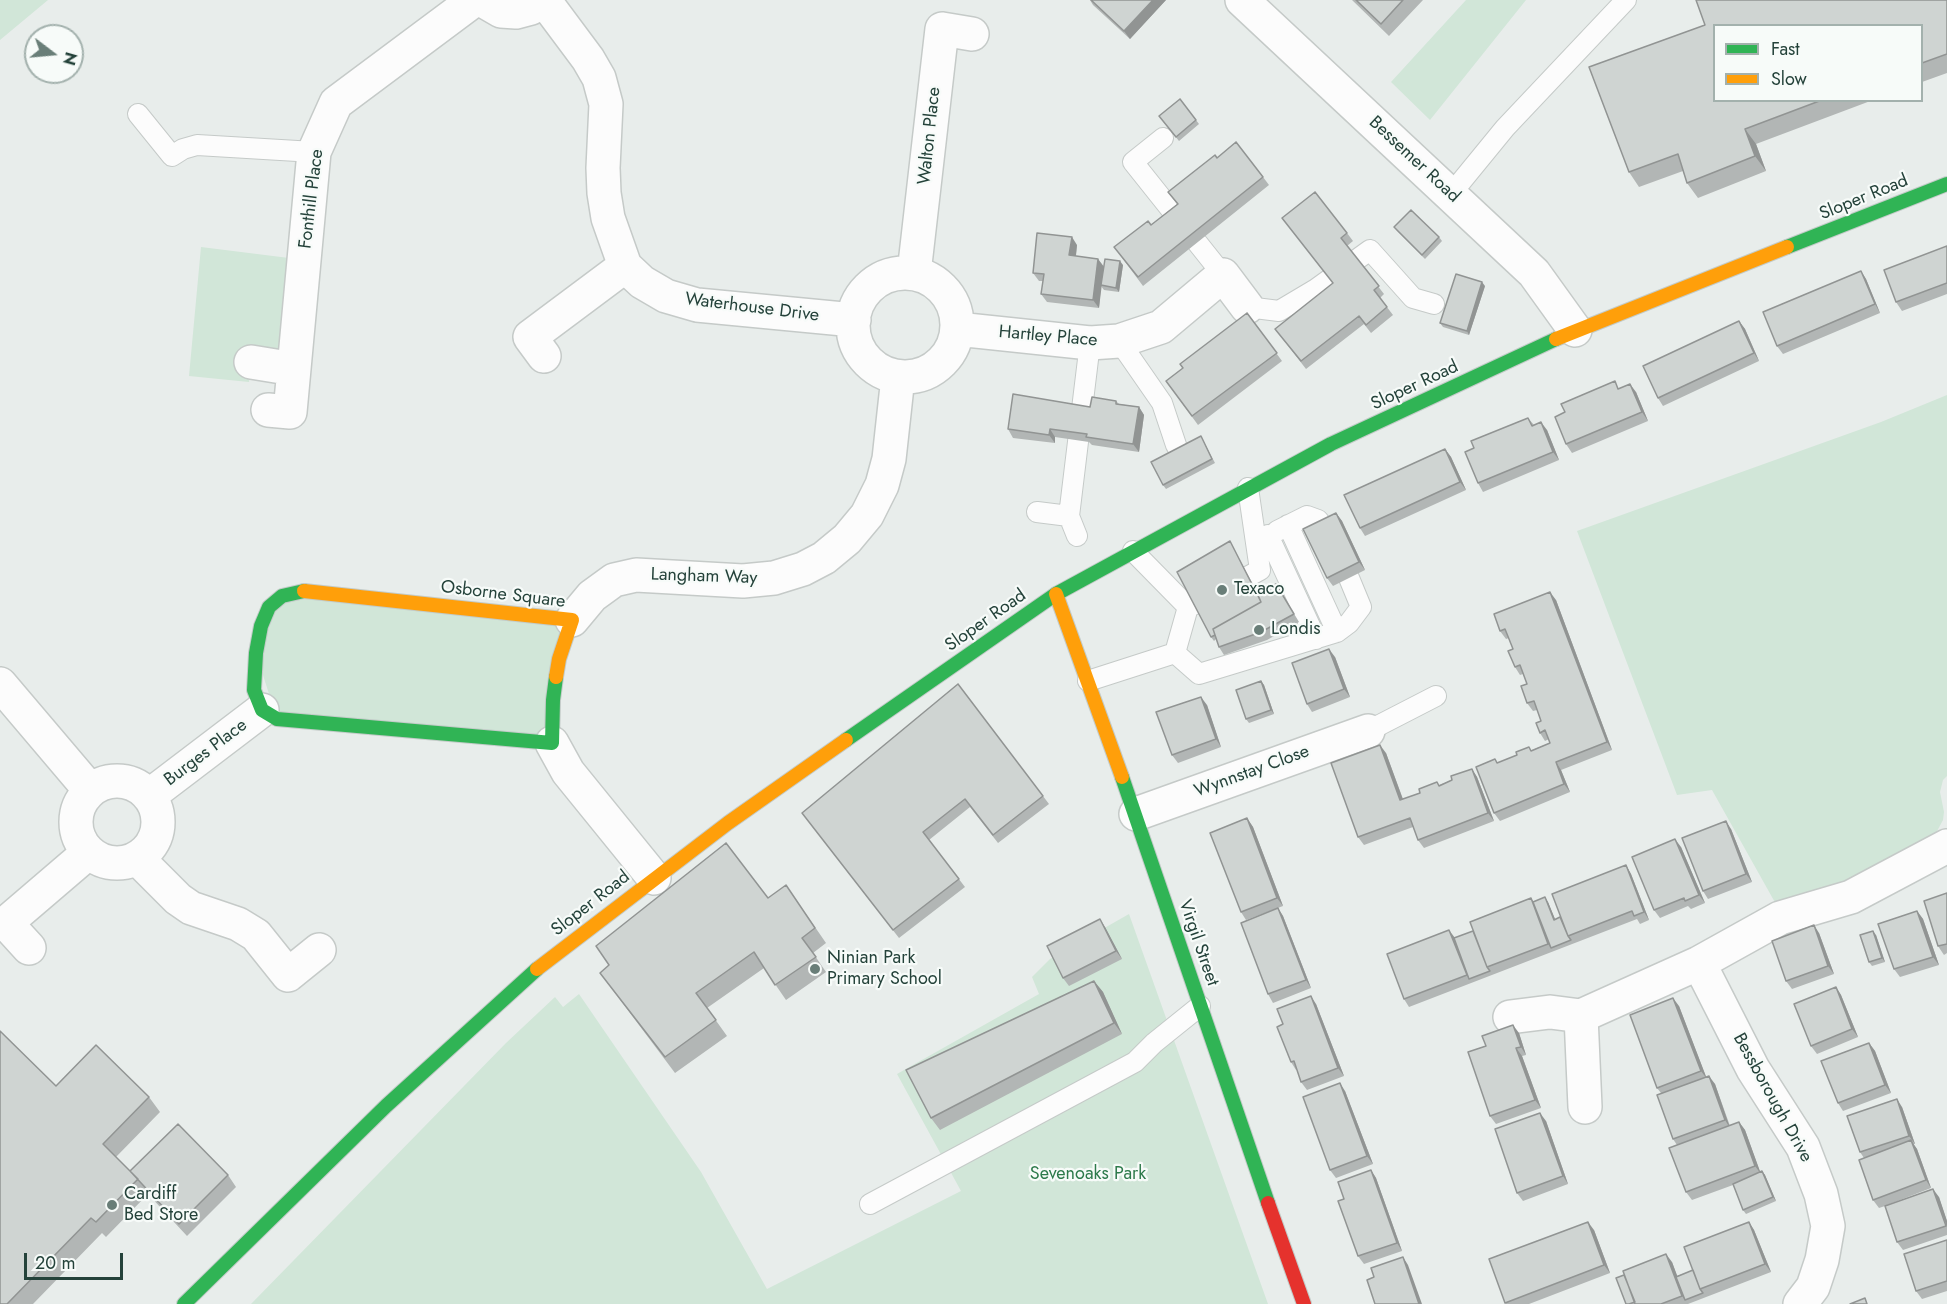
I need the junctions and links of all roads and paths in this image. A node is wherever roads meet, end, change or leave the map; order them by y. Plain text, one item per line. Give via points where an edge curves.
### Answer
1 (474, 0) edge
2 (482, 0) edge
3 (544, 0) edge
4 (1242, 0) edge
5 (1626, 0) edge
6 (972, 34) dead end
7 (138, 114) dead end
8 (1163, 138) dead end
9 (314, 152) junction
10 (1947, 184) edge
11 (1451, 194) junction
12 (625, 266) junction
13 (914, 273) junction
14 (1223, 275) junction
15 (1434, 304) dead end
16 (1247, 307) joint
17 (854, 320) junction
18 (957, 329) junction
19 (1575, 330) junction
20 (1104, 342) junction
21 (544, 356) dead end
22 (251, 362) dead end
23 (294, 369) junction
24 (898, 377) junction
25 (268, 410) dead end
26 (1176, 445) dead end
27 (1248, 488) junction
28 (1037, 512) dead end
29 (1069, 516) junction
30 (1288, 525) junction
31 (1325, 529) edge
32 (1077, 536) dead end
33 (1262, 539) junction
34 (1133, 551) junction
35 (1249, 576) edge
36 (1348, 578) edge
37 (1056, 594) junction
38 (572, 620) junction
39 (1337, 632) junction
40 (1316, 639) junction
41 (1175, 653) junction
42 (1088, 681) junction
43 (0, 684) edge
44 (1436, 696) dead end
45 (262, 710) junction
46 (1368, 731) joint
47 (552, 743) junction
48 (90, 790) junction
49 (149, 796) junction
50 (1136, 814) junction
51 (1947, 846) edge
52 (89, 852) junction
53 (137, 858) junction
54 (654, 878) junction
55 (29, 948) dead end
56 (319, 950) dead end
57 (1699, 963) junction
58 (1200, 1006) junction
59 (1581, 1016) junction
60 (1510, 1017) dead end
61 (1585, 1107) dead end
62 (870, 1204) dead end
63 (184, 1304) edge
64 (1304, 1304) edge
65 (1800, 1304) edge

1 - 9 street, Fonthill Place via 336,103
2 - 3 street via 501,11 516,12
3 - 12 street via 599,78 606,104 604,193 608,218
4 - 11 street, Bessemer Road
5 - 11 lane via 1505,128
6 - 13 street, Walton Place via 942,29
7 - 9 lane via 172,156 197,144
8 - 14 lane via 1133,162
9 - 23 street, Fonthill Place
10 - 19 street, Sloper Road
11 - 19 street, Bessemer Road via 1534,273
12 - 17 street, Waterhouse Drive via 666,296 697,305
12 - 21 street via 530,337
13 - 17 street via 883,277 858,303
13 - 18 street via 945,291 954,307
14 - 16 street
14 - 20 street, Hartley Place via 1161,327
15 - 16 lane via 1413,298 1370,250 1279,311
17 - 24 street via 856,342 865,357 878,369
18 - 20 street, Hartley Place
18 - 24 street via 948,354 935,367 919,375
19 - 27 street, Sloper Road via 1332,444
20 - 26 lane via 1162,402
20 - 29 lane
22 - 23 street
23 - 25 street, Fonthill Place via 290,412
24 - 38 street, Langham Way via 889,459 882,485 867,515 824,558 774,578 743,581 636,575 614,580 592,596
27 - 33 lane
27 - 34 street, Sloper Road
28 - 29 lane
29 - 32 lane
30 - 31 lane via 1307,516 1318,520
30 - 33 lane
30 - 39 lane
33 - 35 lane via 1260,570
33 - 40 lane
34 - 37 street, Sloper Road
34 - 41 lane via 1192,606
36 - 39 lane via 1361,607
37 - 42 street, Virgil Street
37 - 54 street, Sloper Road
38 - 45 street, Osborne Square via 304,591 282,596 269,607 261,626 254,690
38 - 47 street, Osborne Square via 559,659
39 - 40 lane
40 - 41 lane via 1198,674
41 - 42 lane
42 - 50 street, Virgil Street
43 - 48 street
44 - 46 lane
45 - 47 street via 277,719 297,722
45 - 49 street, Burges Place
46 - 50 street, Wynnstay Close
47 - 54 street via 568,772
48 - 49 street, Burges Place via 112,781 126,781
48 - 52 street via 79,806 76,820 80,840
49 - 53 street, Burges Place via 159,823 156,837
50 - 58 street, Virgil Street
51 - 57 street via 1851,897 1780,918
52 - 53 street via 114,863
52 - 55 street via 6,922
53 - 56 street via 190,908 238,924 256,935 288,975
54 - 63 street, Sloper Road via 517,986 377,1114
57 - 59 street
57 - 65 street, Bessborough Drive via 1754,1069 1803,1147 1821,1194 1828,1226 1822,1260 1813,1287
58 - 62 lane via 1136,1062
58 - 64 street, Virgil Street
59 - 60 street via 1550,1012
59 - 61 street

